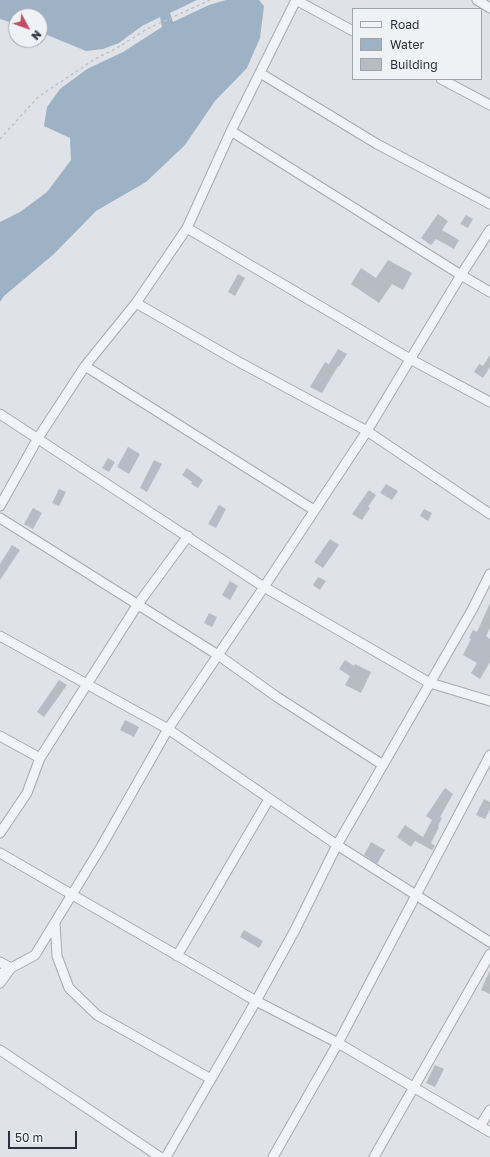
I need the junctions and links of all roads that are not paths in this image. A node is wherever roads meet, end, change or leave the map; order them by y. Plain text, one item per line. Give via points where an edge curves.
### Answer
1 (296, 0) edge
2 (476, 0) edge
3 (490, 8) edge
4 (352, 30) edge
5 (260, 73) junction
6 (443, 80) edge
7 (490, 106) edge
8 (231, 131) junction
9 (490, 204) edge
10 (187, 228) junction
11 (490, 230) edge
12 (461, 275) junction
13 (490, 292) edge
14 (136, 303) junction
15 (410, 359) junction
16 (85, 366) junction
17 (490, 402) edge
18 (0, 414) edge
19 (366, 431) junction
20 (38, 438) junction
21 (0, 506) edge
22 (314, 510) junction
23 (490, 514) edge
24 (0, 518) edge
25 (188, 536) junction
26 (490, 574) edge
27 (264, 587) junction
28 (138, 604) junction
29 (0, 636) edge
30 (218, 655) junction
31 (430, 683) junction
32 (87, 685) junction
33 (490, 701) edge
34 (168, 729) junction
35 (0, 736) edge
36 (490, 755) edge
37 (40, 758) junction
38 (383, 765) junction
39 (270, 799) junction
40 (0, 833) edge
41 (337, 845) junction
42 (0, 853) edge
43 (73, 895) junction
44 (416, 896) junction
45 (55, 923) junction
46 (490, 942) edge
47 (490, 954) edge
48 (177, 956) junction
49 (0, 962) edge
50 (11, 968) junction
51 (0, 974) edge
52 (0, 983) edge
53 (256, 1001) junction
54 (338, 1043) junction
55 (0, 1050) edge
56 (211, 1079) junction
57 (414, 1087) junction
58 (490, 1110) edge
59 (480, 1126) junction
60 (490, 1132) edge
61 (160, 1157) edge
62 (166, 1157) edge
63 (273, 1157) edge
64 (374, 1157) edge

1 - 4 street
1 - 5 street
2 - 3 street
5 - 8 street
5 - 9 street via 377,144
6 - 7 street
8 - 10 street
8 - 12 street
10 - 14 street
10 - 15 street
11 - 12 street
12 - 13 street
12 - 15 street
14 - 16 street
14 - 19 street
15 - 17 street
15 - 19 street
16 - 20 street
16 - 22 street
18 - 20 street
19 - 22 street
19 - 23 street
20 - 21 street
20 - 25 street
22 - 27 street
24 - 28 street
25 - 27 street
25 - 28 street
26 - 31 street
27 - 30 street
27 - 31 street
28 - 30 street
28 - 32 street
29 - 32 street
30 - 34 street
30 - 38 street via 277,697
31 - 33 street
31 - 38 street
32 - 34 street
32 - 37 street
34 - 39 street
34 - 43 street
35 - 37 street
36 - 44 street
37 - 40 street via 27,793
38 - 41 street
39 - 41 street
39 - 48 street
41 - 44 street
41 - 53 street
42 - 43 street
43 - 45 street
43 - 48 street
44 - 46 street
44 - 54 street
45 - 50 street via 35,955
45 - 56 street via 57,956 70,988 97,1015
47 - 57 street
48 - 53 street
49 - 50 street
50 - 51 street
50 - 52 street
53 - 54 street
53 - 56 street
54 - 57 street
54 - 63 street
55 - 61 street
56 - 62 street
57 - 59 street
57 - 64 street
58 - 59 street
59 - 60 street

